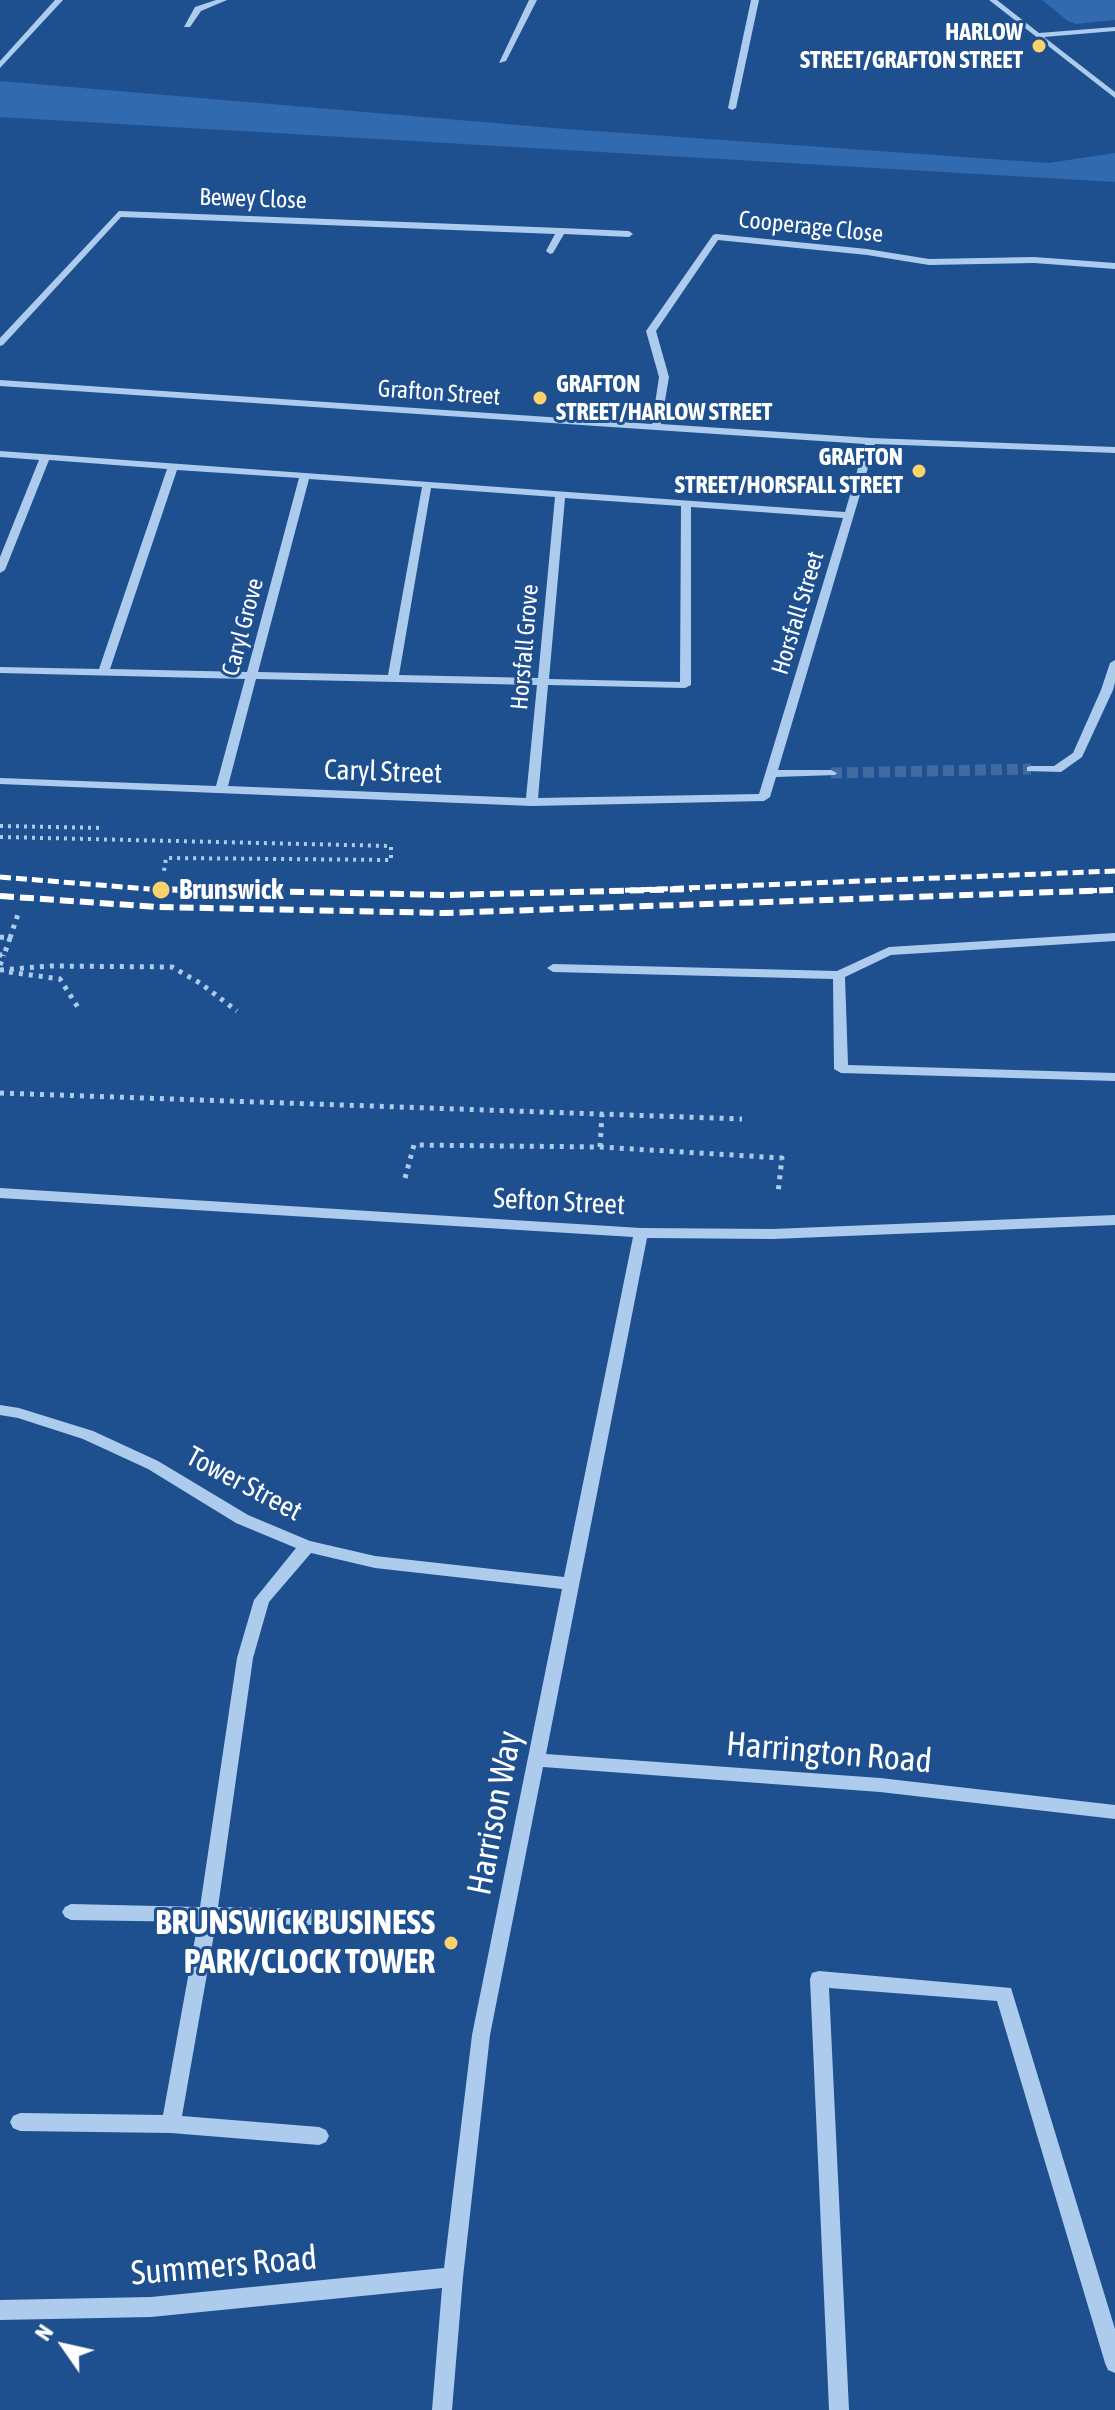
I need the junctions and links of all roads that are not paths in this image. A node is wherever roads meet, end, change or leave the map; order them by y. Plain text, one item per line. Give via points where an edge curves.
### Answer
1 (59, 0) edge
2 (223, 0) edge
3 (533, 0) edge
4 (755, 0) edge
5 (993, 0) edge
6 (187, 25) dead end
7 (1115, 29) edge
8 (1037, 35) junction
9 (502, 61) dead end
10 (0, 66) edge
11 (1115, 96) edge
12 (732, 108) dead end
13 (561, 231) junction
14 (629, 234) dead end
15 (550, 251) dead end
16 (1115, 266) edge
17 (0, 343) edge
18 (0, 383) edge
19 (656, 428) junction
20 (871, 441) junction
21 (1115, 450) edge
22 (0, 454) edge
23 (45, 458) junction
24 (173, 466) junction
25 (305, 475) junction
26 (427, 485) junction
27 (560, 496) junction
28 (686, 503) junction
29 (849, 515) junction
30 (0, 570) edge
31 (1115, 663) edge
32 (0, 670) edge
33 (103, 673) junction
34 (249, 677) junction
35 (393, 680) junction
36 (545, 683) junction
37 (1031, 769) tunnel mouth
38 (831, 773) tunnel mouth
39 (771, 774) junction
40 (0, 781) edge
41 (221, 790) junction
42 (764, 797) joint
43 (532, 802) junction
44 (1115, 937) edge
45 (553, 968) dead end
46 (839, 975) junction
47 (1115, 1077) edge
48 (0, 1193) edge
49 (1115, 1220) edge
50 (641, 1233) junction
51 (0, 1410) edge
52 (307, 1546) junction
53 (568, 1584) junction
54 (537, 1760) junction
55 (1115, 1812) edge
56 (71, 1912) dead end
57 (208, 1915) junction
58 (360, 1918) dead end
59 (20, 2122) dead end
60 (171, 2124) junction
61 (319, 2136) dead end
62 (453, 2277) junction
63 (0, 2310) edge
64 (1115, 2363) edge
65 (442, 2410) edge
66 (839, 2410) edge

1 - 10 street
2 - 6 street via 198,9
3 - 9 street
4 - 12 street
5 - 8 street
7 - 8 street
8 - 11 street
13 - 14 street, Bewey Close
13 - 15 street
13 - 17 street, Bewey Close via 119,214
16 - 19 street, Cooperage Close via 1034,260 929,262 716,237 651,331 664,377
18 - 19 street, Grafton Street
19 - 20 street, Grafton Street
20 - 21 street, Grafton Street
20 - 29 street, Horsfall Street
22 - 23 street
23 - 24 street
23 - 30 street
24 - 25 street
24 - 33 street
25 - 26 street
25 - 34 street, Caryl Grove
26 - 27 street
26 - 35 street
27 - 28 street
27 - 36 street, Horsfall Grove
28 - 29 street
28 - 36 street via 685,685
29 - 39 street, Horsfall Street
31 - 37 street via 1078,755 1057,770
32 - 33 street
33 - 34 street
34 - 35 street
34 - 41 street, Caryl Grove
35 - 36 street
36 - 43 street, Horsfall Grove
38 - 39 street
39 - 42 street, Horsfall Street
40 - 41 street, Caryl Street
41 - 43 street, Caryl Street
42 - 43 street, Caryl Street
44 - 46 street via 889,951
45 - 46 street
46 - 47 street via 841,1069
48 - 50 street, Sefton Street
49 - 50 street, Sefton Street via 773,1234
50 - 53 street, Harrison Way
51 - 52 street, Tower Street via 88,1435 153,1465 242,1519
52 - 53 street, Tower Street via 375,1562
52 - 57 street via 262,1600 245,1658
53 - 54 street, Harrison Way
54 - 55 street, Harrington Road via 880,1785
54 - 62 street, Harrison Way via 481,2035
56 - 57 street
57 - 58 street
57 - 60 street
59 - 60 street
60 - 61 street
62 - 63 street, Summers Road via 151,2307
62 - 65 street, Harrison Way
64 - 66 street via 1004,1994 819,1979

